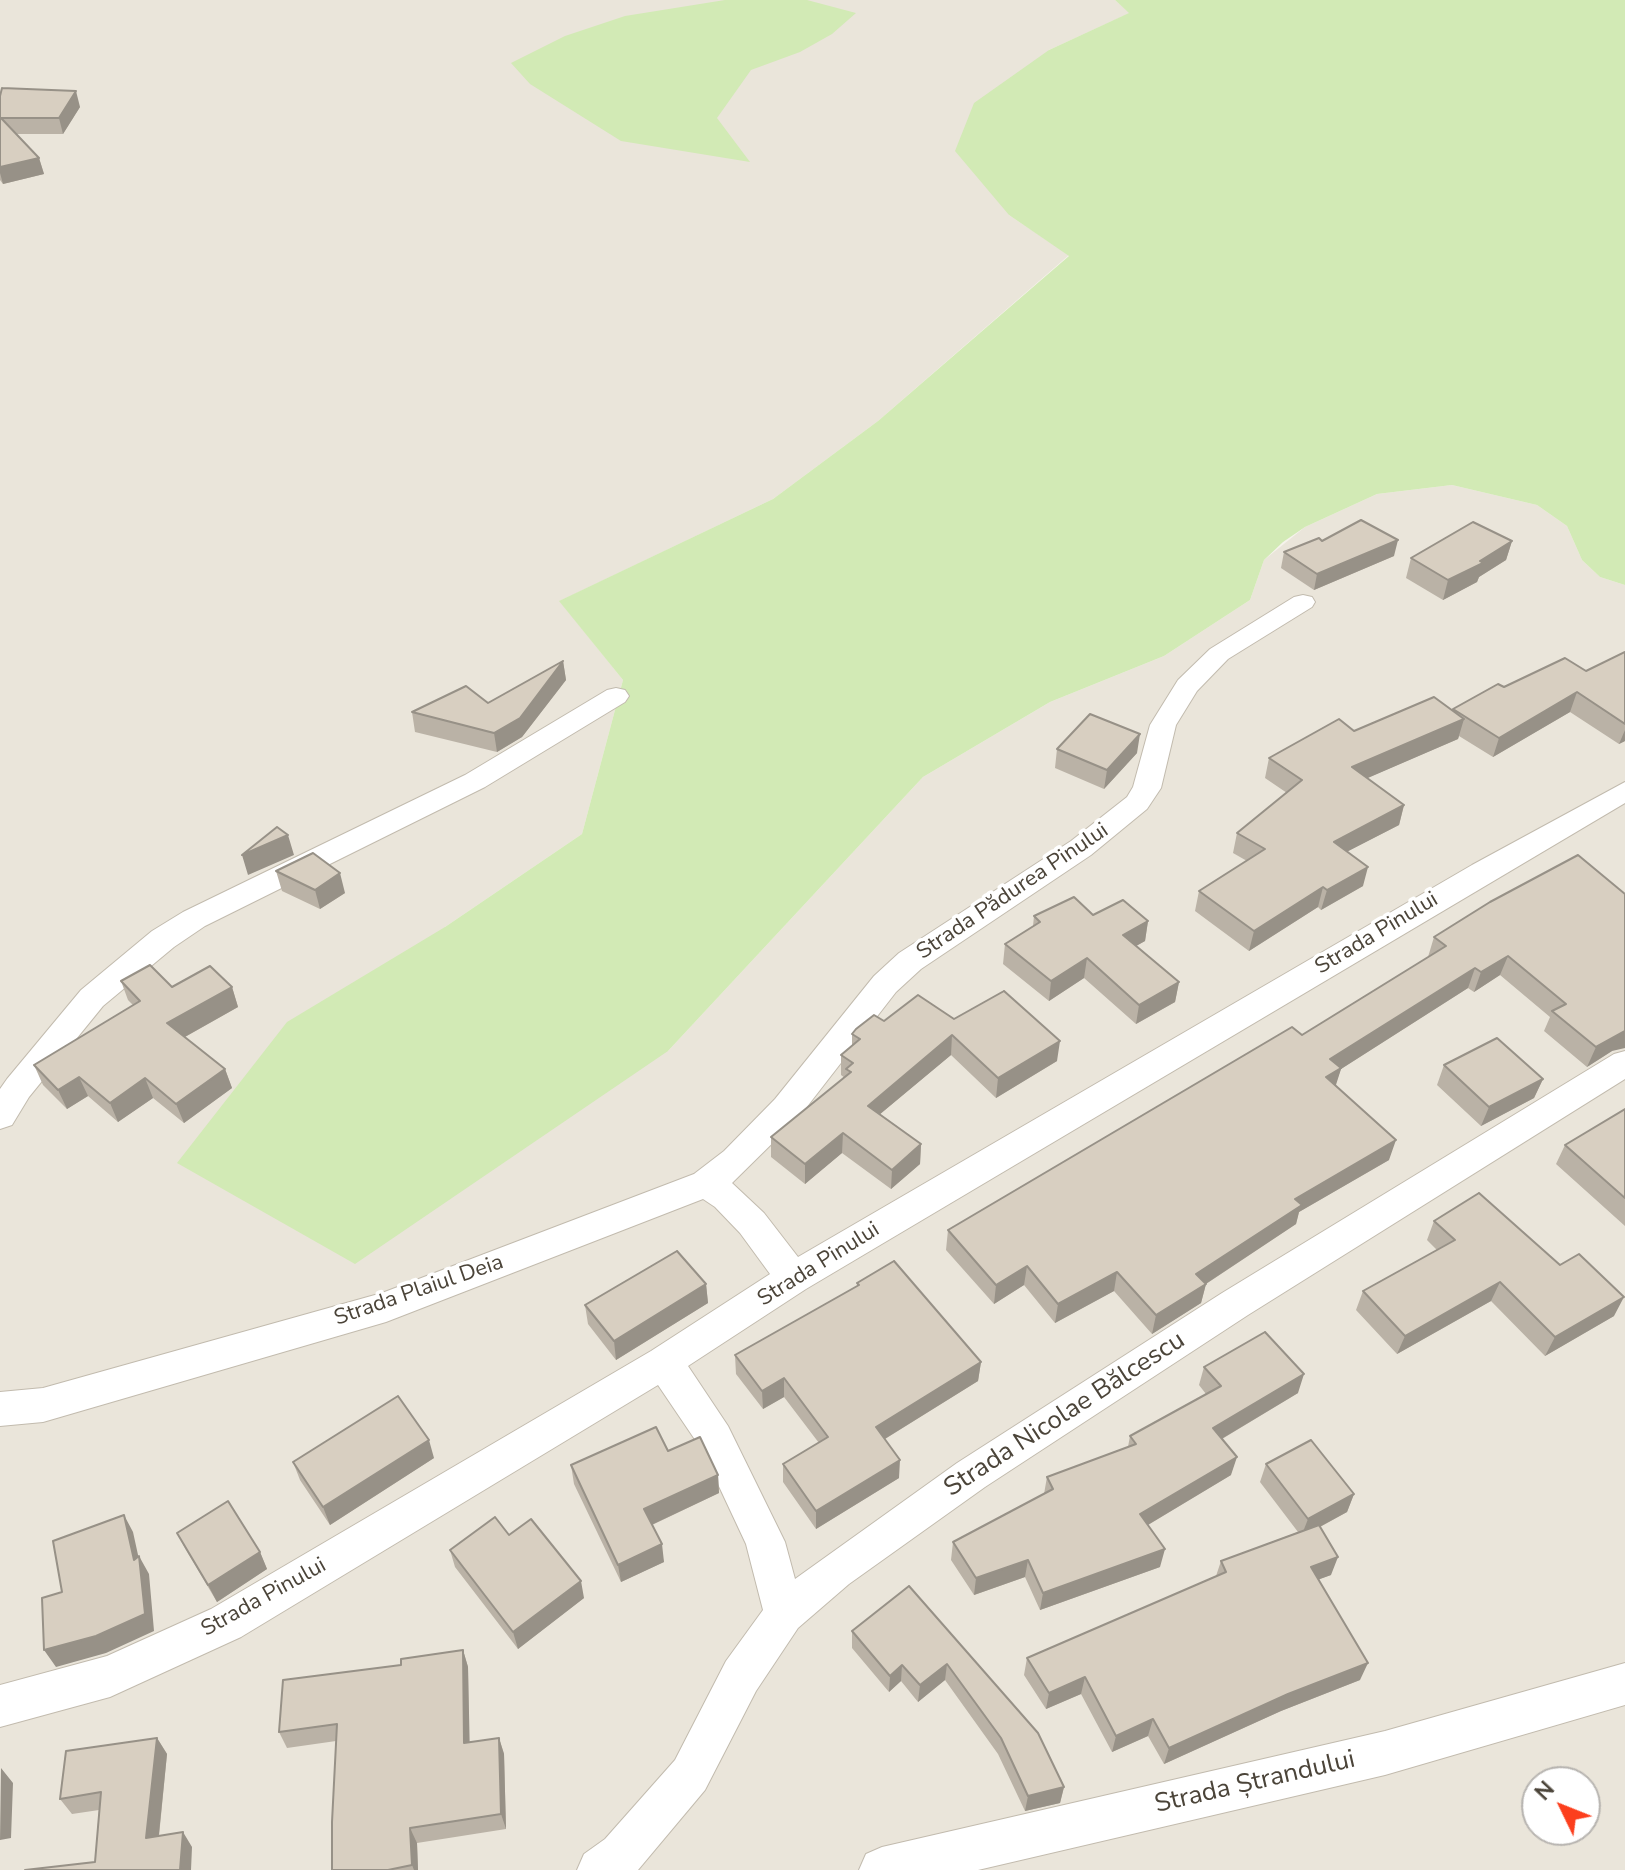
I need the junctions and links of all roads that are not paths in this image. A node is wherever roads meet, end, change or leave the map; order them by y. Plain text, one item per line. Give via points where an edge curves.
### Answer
1 (1303, 602) dead end
2 (616, 696) dead end
3 (1625, 791) edge
4 (1625, 1063) edge
5 (0, 1116) edge
6 (706, 1184) junction
7 (793, 1278) junction
8 (664, 1362) junction
9 (0, 1409) edge
10 (784, 1614) junction
11 (1625, 1684) edge
12 (0, 1706) edge
13 (600, 1870) edge
14 (882, 1870) edge

1 - 6 street, Strada Pădurea Pinului via 1219,654 1187,686 1163,725 1147,788 1129,812 910,961 885,984 787,1108
2 - 5 street via 464,786 163,939 92,998
3 - 7 street, Strada Pinului
4 - 10 street, Strada Nicolae Bălcescu via 971,1475 835,1571
6 - 7 street via 752,1223
6 - 9 street, Strada Plaiul Deia via 386,1307 43,1405
7 - 8 street, Strada Pinului
8 - 10 street via 715,1438 753,1516
8 - 12 street, Strada Pinului via 226,1623 110,1676
10 - 13 street, Strada Nicolae Bălcescu via 741,1676 690,1775 621,1855
11 - 14 street, Strada Ștrandului via 1385,1753

